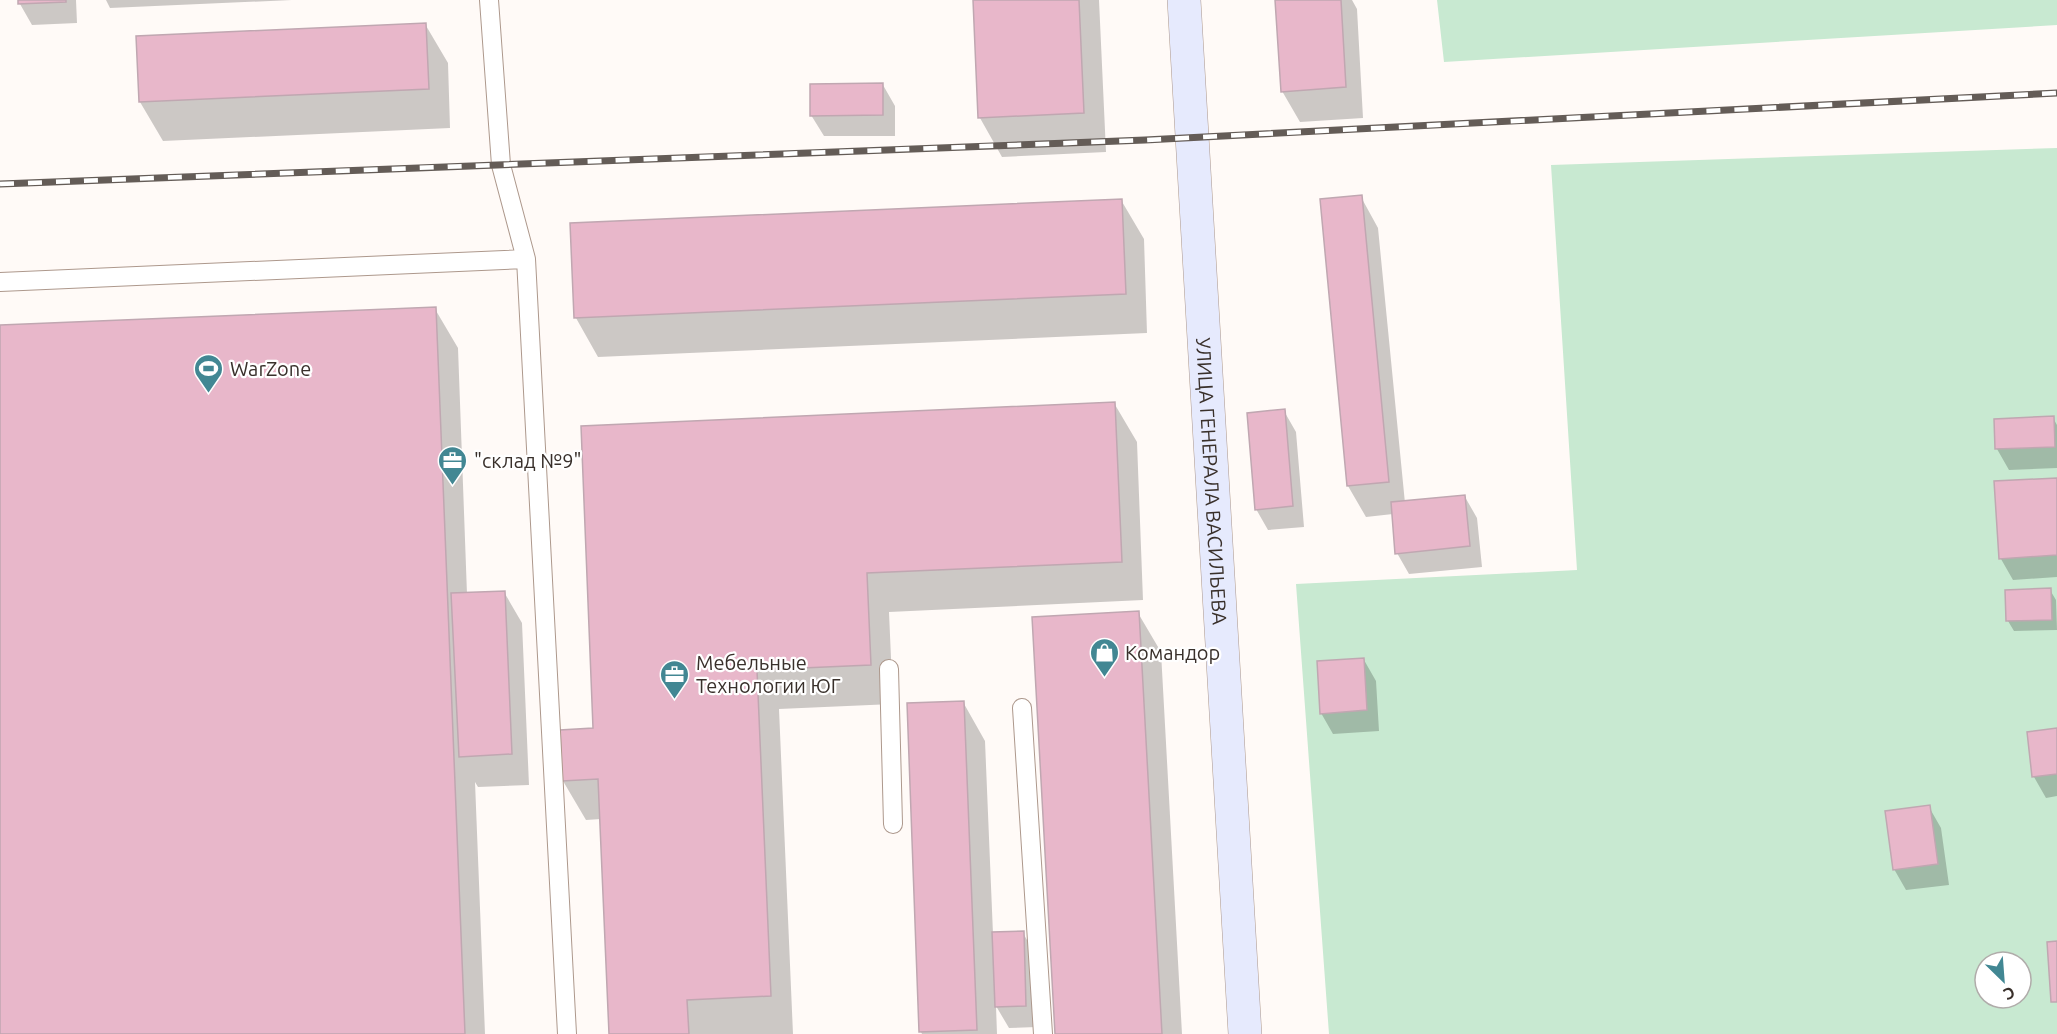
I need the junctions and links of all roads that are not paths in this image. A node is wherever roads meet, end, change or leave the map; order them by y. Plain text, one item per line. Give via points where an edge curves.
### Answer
1 (489, 0) edge
2 (1184, 0) edge
3 (526, 260) junction
4 (0, 282) edge
5 (890, 669) dead end
6 (1022, 708) dead end
7 (893, 824) dead end
8 (567, 1034) edge
9 (1043, 1034) edge
10 (1245, 1034) edge

1 - 3 lane via 501,165
2 - 10 main road, УЛИЦА ГЕНЕРАЛА ВАСИЛЬЕВА
3 - 4 lane
3 - 8 lane
5 - 7 lane
6 - 9 lane

